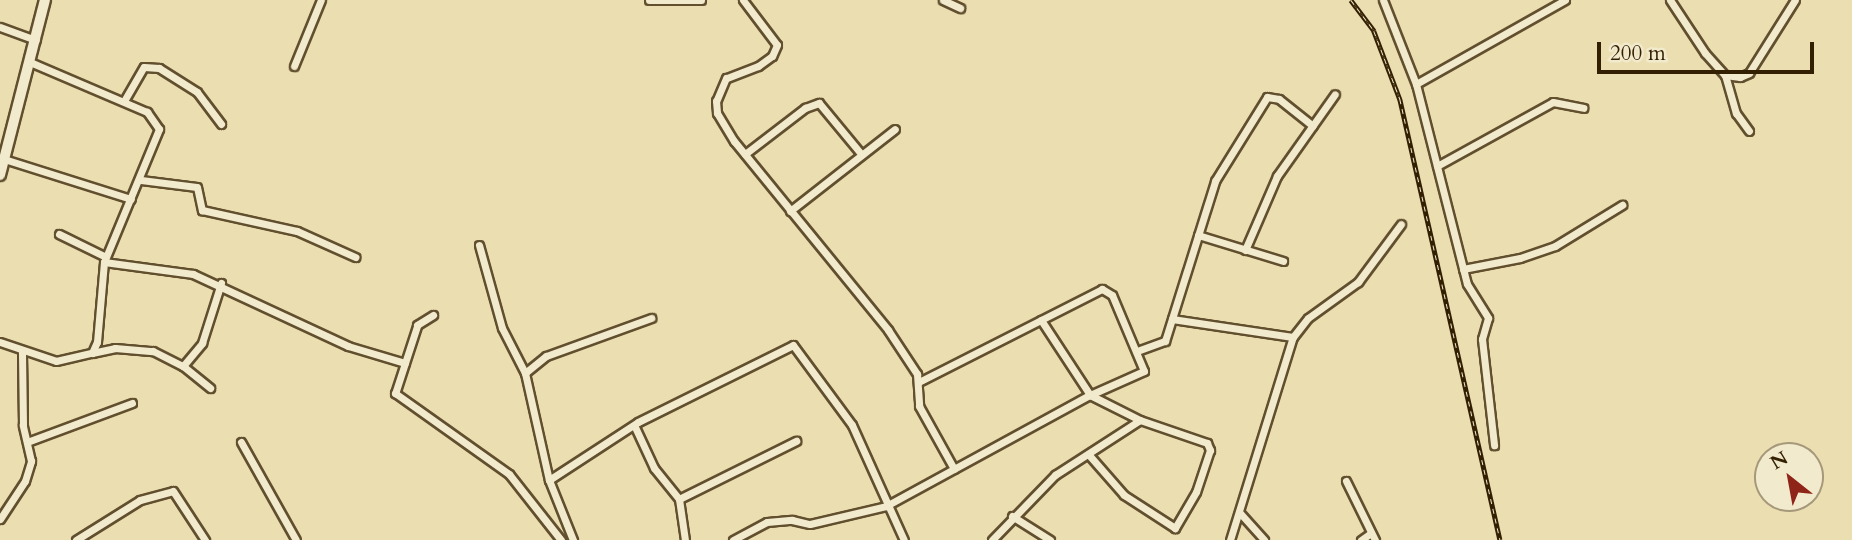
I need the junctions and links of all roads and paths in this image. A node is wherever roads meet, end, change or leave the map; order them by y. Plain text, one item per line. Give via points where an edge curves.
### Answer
1 (45, 0) edge
2 (321, 0) edge
3 (649, 0) edge
4 (701, 0) edge
5 (743, 0) edge
6 (943, 0) edge
7 (1383, 0) edge
8 (1565, 0) edge
9 (1670, 0) edge
10 (1794, 0) edge
11 (660, 1) edge
12 (960, 8) dead end
13 (0, 27) edge
14 (36, 40) junction
15 (30, 62) junction
16 (294, 66) dead end
17 (1725, 75) junction
18 (1416, 83) junction
19 (1335, 94) dead end
20 (124, 102) junction
21 (1583, 108) dead end
22 (221, 124) dead end
23 (1312, 126) junction
24 (895, 130) dead end
25 (1749, 131) dead end
26 (745, 154) junction
27 (862, 155) junction
28 (4, 159) junction
29 (1437, 166) junction
30 (0, 175) edge
31 (141, 180) junction
32 (131, 199) junction
33 (1622, 205) dead end
34 (790, 211) junction
35 (1401, 224) dead end
36 (59, 234) dead end
37 (1198, 235) junction
38 (479, 245) dead end
39 (1244, 250) junction
40 (355, 257) dead end
41 (105, 259) junction
42 (1283, 261) dead end
43 (1463, 269) junction
44 (221, 284) junction
45 (433, 315) dead end
46 (651, 318) dead end
47 (1172, 319) junction
48 (1041, 320) junction
49 (1293, 337) junction
50 (0, 342) edge
51 (1136, 351) junction
52 (22, 352) junction
53 (92, 353) junction
54 (405, 363) junction
55 (183, 366) junction
56 (526, 373) junction
57 (919, 382) junction
58 (210, 388) dead end
59 (1090, 395) junction
60 (132, 403) dead end
61 (1140, 420) junction
62 (635, 427) junction
63 (796, 441) dead end
64 (27, 442) junction
65 (241, 442) dead end
66 (1494, 445) dead end
67 (1089, 455) junction
68 (954, 469) junction
69 (549, 480) junction
70 (1346, 481) dead end
71 (679, 499) junction
72 (886, 506) junction
73 (1240, 513) junction
74 (1012, 516) junction
75 (0, 519) edge
76 (1373, 536) edge
77 (76, 540) edge
78 (205, 540) edge
79 (296, 540) edge
80 (561, 540) edge
81 (573, 540) edge
82 (685, 540) edge
83 (733, 540) edge
84 (904, 540) edge
85 (992, 540) edge
86 (1049, 540) edge
87 (1230, 540) edge
88 (1264, 540) edge
89 (1361, 540) edge

1 - 14 main road
2 - 16 street
3 - 11 street
4 - 11 street
5 - 26 street via 777,45 772,56 758,66 726,78 716,101 717,113
6 - 12 street
7 - 18 street
8 - 18 street
9 - 17 street
10 - 17 street via 1749,73
13 - 14 street
14 - 15 main road
15 - 20 street
15 - 28 main road
17 - 25 street via 1736,113
18 - 29 street
19 - 23 street
20 - 22 street via 144,67 159,68 197,92
20 - 31 street via 147,112 159,129
21 - 29 street via 1553,102
23 - 37 street via 1279,99 1267,97 1215,181
23 - 39 street via 1277,176
24 - 27 street
26 - 27 street via 805,108 819,103
26 - 34 street
27 - 34 street
28 - 30 main road
28 - 32 street
29 - 43 street
31 - 32 street
31 - 40 street via 197,187 202,209 297,230
32 - 41 street
33 - 43 street via 1555,246
34 - 57 street via 888,330
35 - 49 street via 1358,282 1308,318
36 - 41 street
37 - 39 street
37 - 47 street
38 - 56 street via 502,328
39 - 42 street
41 - 44 street via 193,274
41 - 53 street
43 - 66 street via 1488,318 1482,339
44 - 54 street via 256,305 348,346
44 - 55 street via 202,343
45 - 54 street via 417,325
46 - 56 street via 546,356
47 - 49 street
47 - 51 street via 1165,341
48 - 51 street via 1102,289 1112,295
48 - 57 street
48 - 59 street
49 - 73 street
50 - 52 street
51 - 59 street via 1144,371 1140,376
52 - 53 street via 56,360
52 - 64 street
53 - 55 street via 115,348 153,351
54 - 80 street via 395,393 509,474
55 - 58 street
56 - 69 street
57 - 68 street via 923,415
59 - 61 street
59 - 68 street
60 - 64 street
61 - 67 street
61 - 67 street via 1199,439 1210,450 1196,492 1175,528 1124,495
62 - 69 street
62 - 71 street via 654,468
62 - 72 street via 793,345 852,425
63 - 71 street
64 - 75 street via 28,475
65 - 79 street
67 - 74 street via 1055,475
68 - 72 street
69 - 81 street
70 - 76 street
71 - 82 street
72 - 83 street via 810,524 767,522
72 - 84 street
73 - 87 street
73 - 88 street
74 - 85 street
74 - 86 street
76 - 89 street
77 - 78 street via 140,500 173,491

